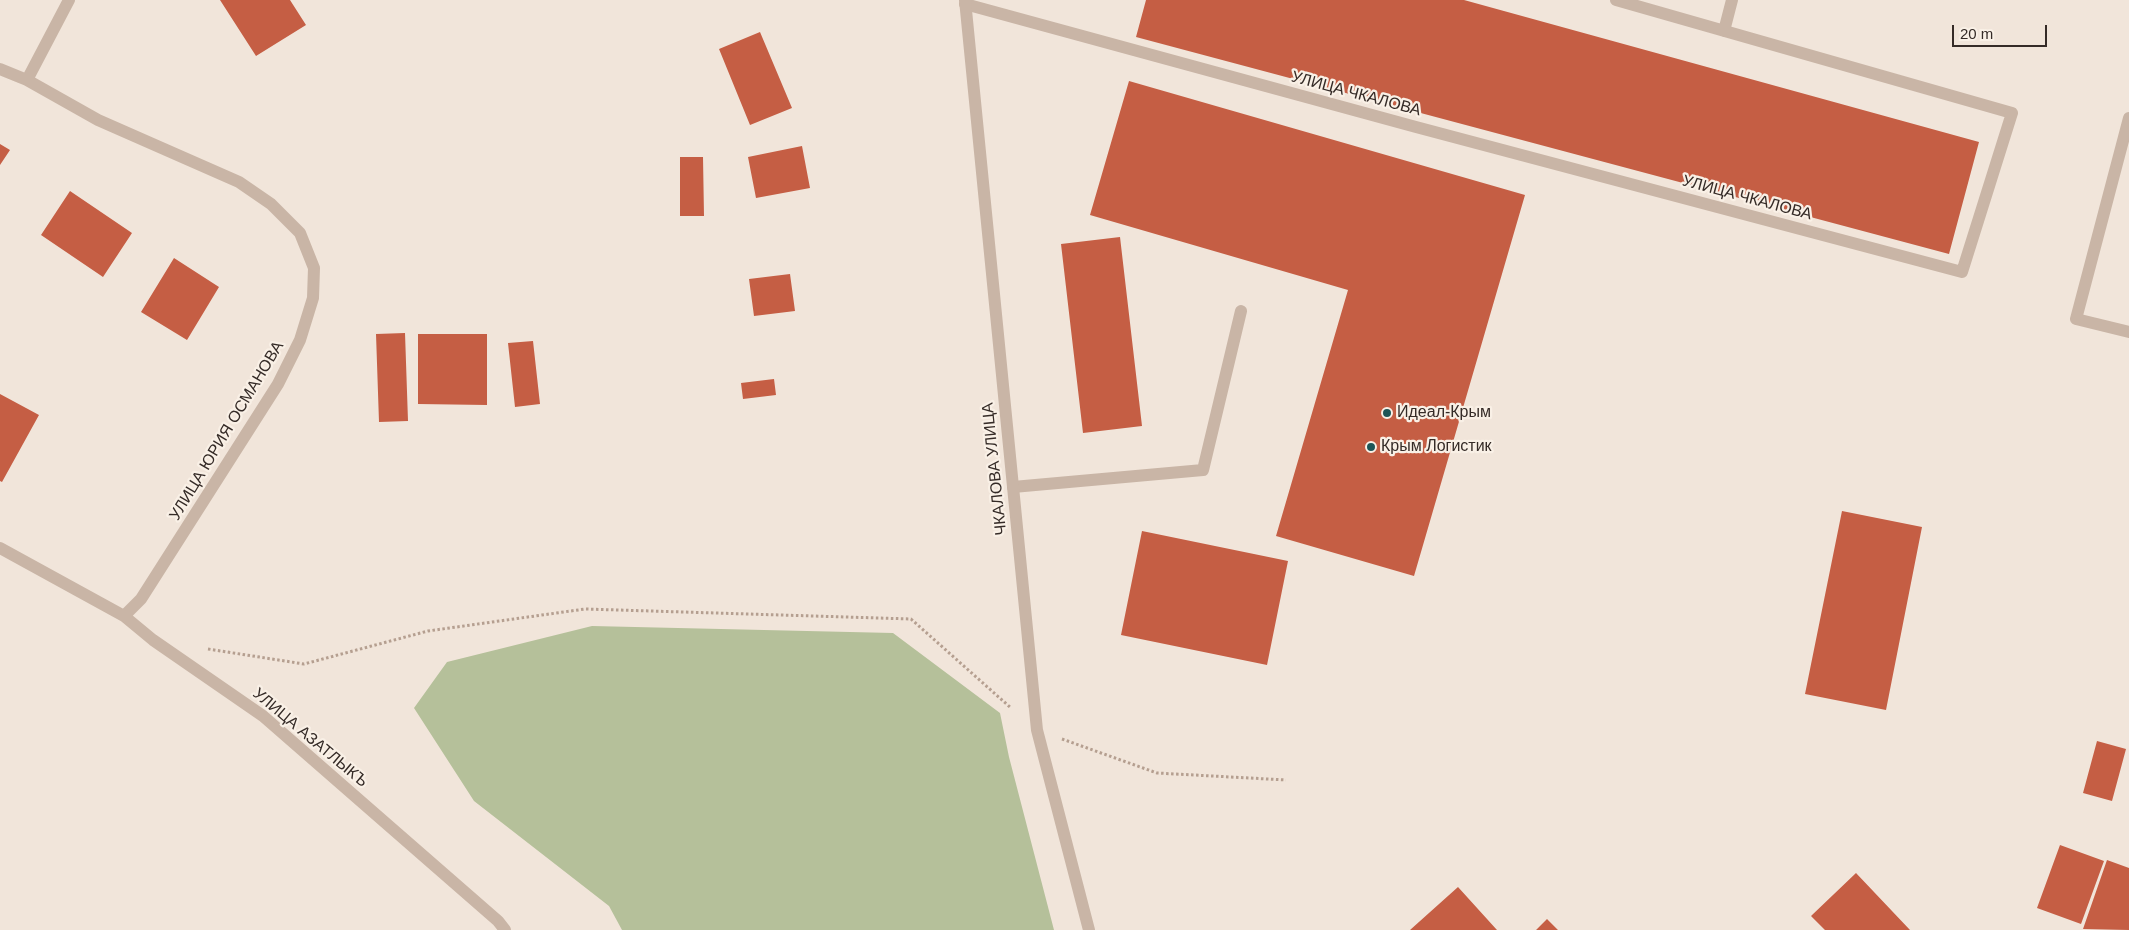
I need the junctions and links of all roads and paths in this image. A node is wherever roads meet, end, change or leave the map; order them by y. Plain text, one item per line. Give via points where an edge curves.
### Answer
1 (69, 0) edge
2 (1616, 0) edge
3 (1732, 0) edge
4 (965, 2) edge
5 (1724, 31) junction
6 (0, 69) edge
7 (27, 80) junction
8 (2129, 118) edge
9 (1241, 311) dead end
10 (2129, 332) edge
11 (1012, 487) junction
12 (2, 553) edge
13 (124, 616) junction
14 (200, 648) dead end
15 (1037, 730) junction
16 (1286, 780) dead end
17 (505, 930) edge
18 (1089, 930) edge

1 - 7 street
2 - 5 street, УЛИЦА ЧКАЛОВА
3 - 5 street
4 - 5 street, УЛИЦА ЧКАЛОВА via 1416,127 1962,272 2012,113
4 - 11 street, ЧКАЛОВА УЛИЦА
6 - 7 street, УЛИЦА ЮРИЯ ОСМАНОВА
7 - 13 street, УЛИЦА ЮРИЯ ОСМАНОВА via 98,120 239,182 271,204 300,233 314,268 314,298 300,340 278,384 146,592
8 - 10 street via 2076,319
9 - 11 street via 1203,470
11 - 15 street, ЧКАЛОВА УЛИЦА
12 - 13 street, УЛИЦА АЗАТЛЫКЪ
13 - 17 street, УЛИЦА АЗАТЛЫКЪ via 153,640 264,716
14 - 15 path via 304,664 428,631 585,609 911,619
15 - 16 path via 1157,773
15 - 18 street, ЧКАЛОВА УЛИЦА

